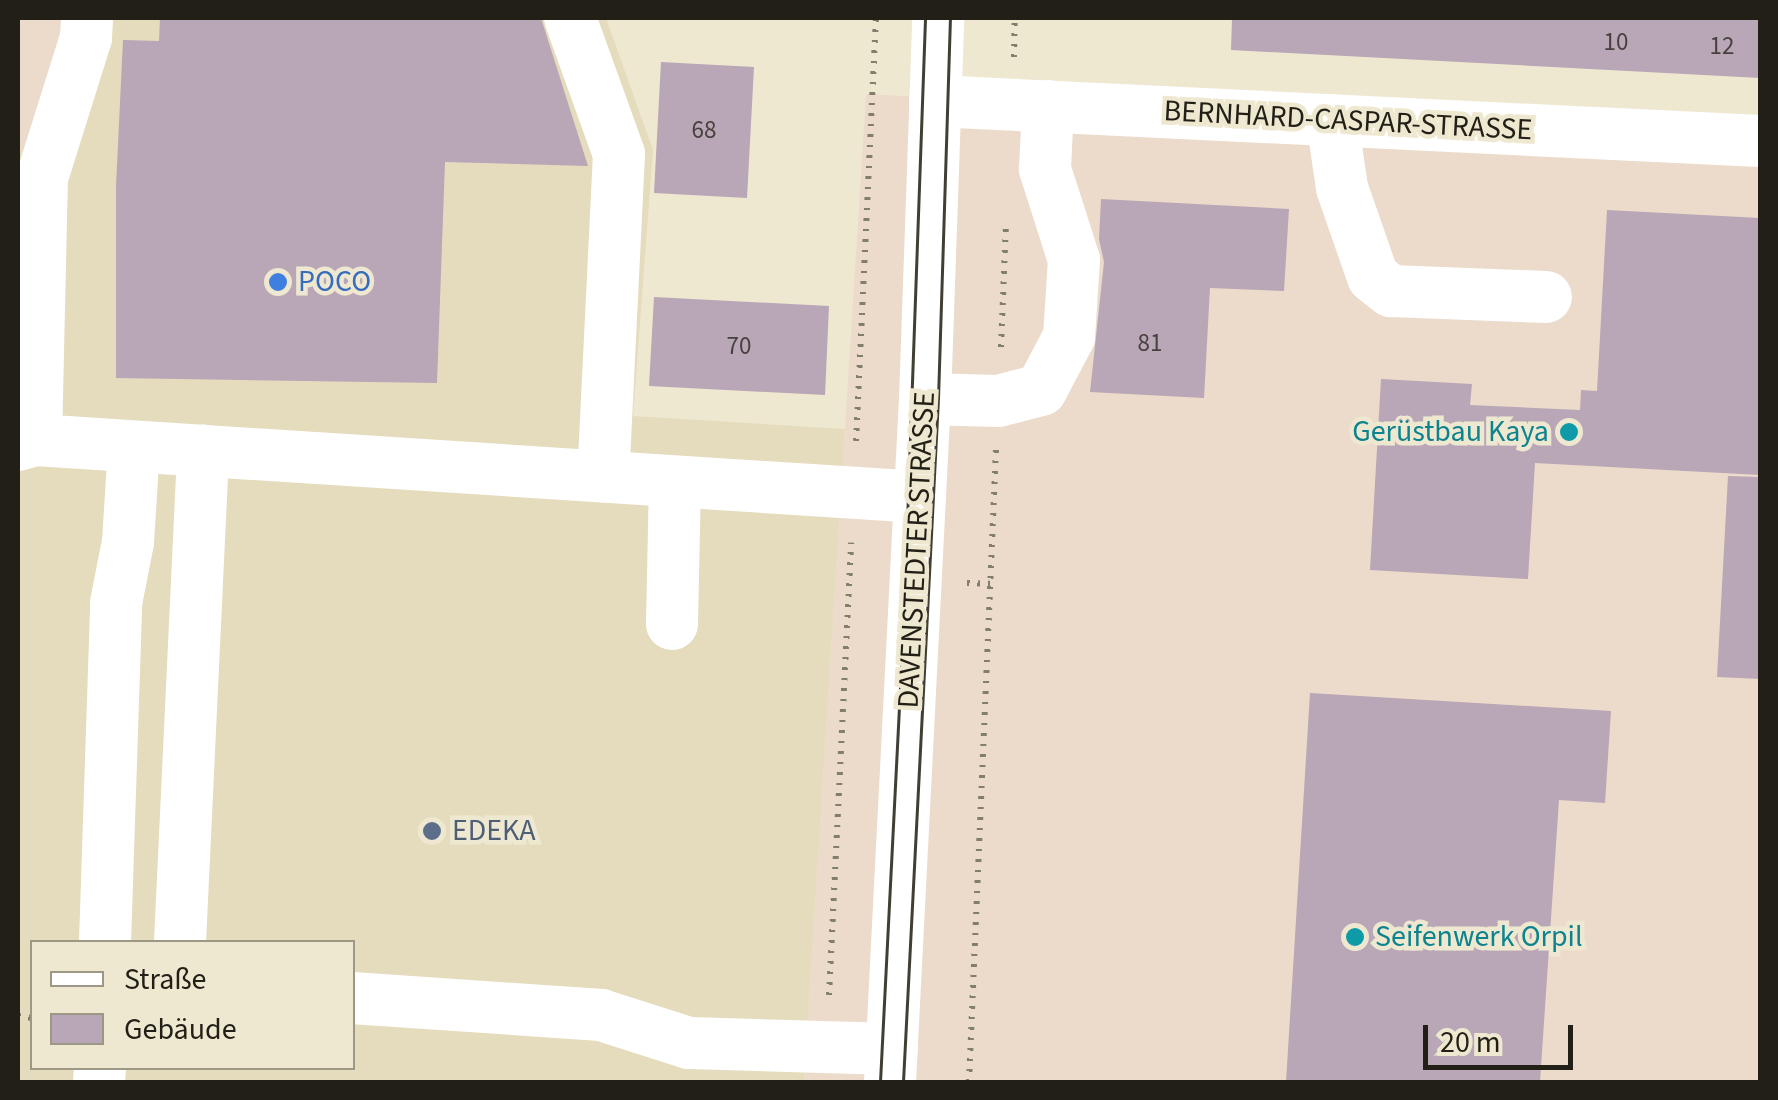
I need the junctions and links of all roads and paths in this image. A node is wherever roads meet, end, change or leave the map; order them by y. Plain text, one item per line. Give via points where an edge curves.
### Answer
1 (86, 18) edge
2 (570, 18) edge
3 (876, 18) edge
4 (938, 18) edge
5 (1016, 18) edge
6 (935, 101) junction
7 (1030, 105) junction
8 (1332, 120) junction
9 (1760, 141) edge
10 (1006, 216) dead end
11 (1546, 297) dead end
12 (925, 399) junction
13 (998, 401) junction
14 (27, 442) edge
15 (134, 447) junction
16 (203, 452) junction
17 (603, 477) junction
18 (675, 484) junction
19 (853, 495) junction
20 (920, 498) junction
21 (672, 624) dead end
22 (105, 940) edge
23 (180, 940) edge
24 (355, 998) edge
25 (826, 1048) junction
26 (891, 1066) edge
27 (969, 1082) edge

1 - 14 street via 86,38 42,178
2 - 17 street via 619,154 608,245
3 - 19 path
4 - 6 street, DAVENSTEDTER STRASSE
5 - 7 path
6 - 7 street, BERNHARD-CASPAR-STRASSE
6 - 12 street, DAVENSTEDTER STRASSE
7 - 8 street, BERNHARD-CASPAR-STRASSE
7 - 13 street via 1074,260 1070,337 1041,390
8 - 9 street, BERNHARD-CASPAR-STRASSE
8 - 11 street via 1342,188 1372,277 1391,291
10 - 13 path
12 - 13 street
12 - 20 street, DAVENSTEDTER STRASSE
13 - 27 path
14 - 15 street
15 - 16 street
15 - 22 street via 116,602
16 - 17 street
16 - 23 street
17 - 18 street
18 - 19 street
18 - 21 street
19 - 20 street
19 - 25 path
20 - 26 street, DAVENSTEDTER STRASSE
24 - 25 street via 601,1015 690,1043
25 - 26 street

